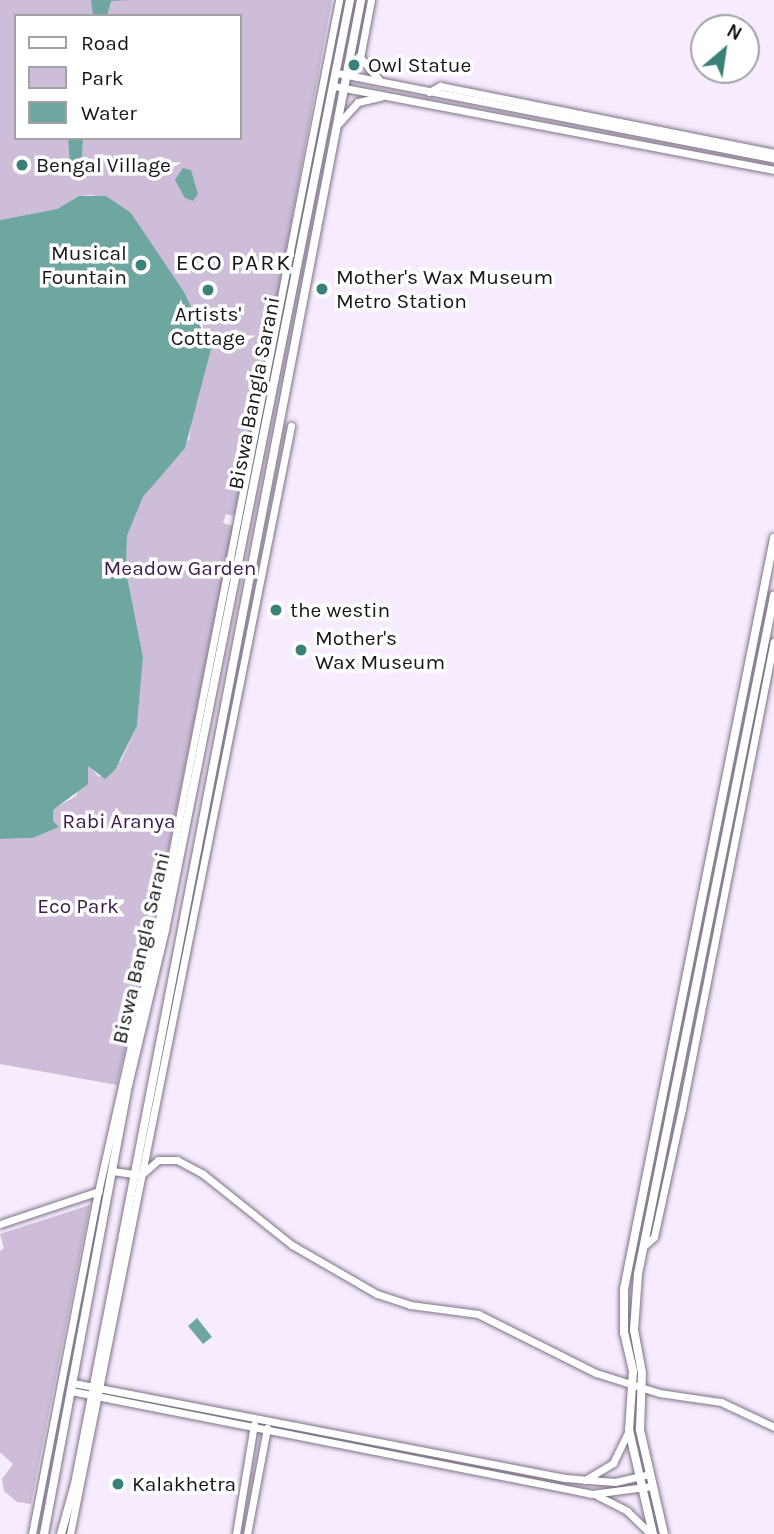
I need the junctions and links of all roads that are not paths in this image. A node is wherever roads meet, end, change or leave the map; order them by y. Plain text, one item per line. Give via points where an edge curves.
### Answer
1 (339, 0) edge
2 (350, 0) edge
3 (361, 0) edge
4 (370, 0) edge
5 (354, 34) junction
6 (360, 58) junction
7 (337, 73) junction
8 (346, 75) junction
9 (381, 81) junction
10 (334, 86) junction
11 (344, 88) junction
12 (426, 91) junction
13 (387, 95) junction
14 (421, 100) junction
15 (336, 128) junction
16 (774, 153) edge
17 (774, 159) edge
18 (774, 170) edge
19 (291, 426) dead end
20 (774, 538) edge
21 (774, 596) edge
22 (774, 642) edge
23 (112, 1171) junction
24 (137, 1175) junction
25 (108, 1188) junction
26 (97, 1192) junction
27 (0, 1224) edge
28 (644, 1247) junction
29 (637, 1386) junction
30 (72, 1387) junction
31 (96, 1393) junction
32 (254, 1418) junction
33 (268, 1421) junction
34 (774, 1427) edge
35 (253, 1428) junction
36 (266, 1430) junction
37 (629, 1430) junction
38 (649, 1474) junction
39 (638, 1476) junction
40 (584, 1480) junction
41 (652, 1486) junction
42 (641, 1488) junction
43 (592, 1494) junction
44 (32, 1534) edge
45 (44, 1534) edge
46 (61, 1534) edge
47 (70, 1534) edge
48 (236, 1534) edge
49 (247, 1534) edge
50 (652, 1534) edge
51 (664, 1534) edge

1 - 26 street via 152,957
2 - 7 main road, Biswa Bangla Sarani
3 - 5 main road, Biswa Bangla Sarani
4 - 6 street
5 - 6 street
5 - 8 main road, Biswa Bangla Sarani
6 - 9 street
7 - 8 street
7 - 10 main road, Biswa Bangla Sarani
8 - 9 street
8 - 11 main road, Biswa Bangla Sarani
9 - 12 street
10 - 11 street
10 - 23 main road, Biswa Bangla Sarani via 165,930
11 - 13 street
11 - 15 main road, Biswa Bangla Sarani
12 - 14 street
12 - 16 street via 440,86
12 - 17 street
13 - 14 street
13 - 15 street via 358,102
14 - 18 street
15 - 24 main road, Biswa Bangla Sarani
19 - 24 street
20 - 29 main road via 627,1271 623,1320
21 - 28 main road
22 - 28 street via 678,1130 654,1237
23 - 24 street
23 - 25 main road, Biswa Bangla Sarani
24 - 29 street via 158,1160 177,1160 212,1181 274,1233 353,1283 410,1305 488,1317 575,1364
24 - 31 main road, Biswa Bangla Sarani
25 - 26 street
25 - 30 main road, Biswa Bangla Sarani
26 - 27 street
26 - 44 street
28 - 29 main road via 634,1320
29 - 34 street via 721,1402
29 - 37 main road
29 - 38 main road
30 - 31 street
30 - 45 main road, Biswa Bangla Sarani
31 - 32 street
31 - 35 street
31 - 46 main road, Biswa Bangla Sarani
31 - 47 street
32 - 33 street
32 - 35 street
33 - 36 street
33 - 40 street
35 - 36 street
35 - 48 street
36 - 43 street
36 - 49 street
37 - 39 main road
37 - 40 street via 613,1463
38 - 39 street
38 - 41 main road
39 - 40 street via 615,1482
39 - 42 main road
41 - 42 street
41 - 51 main road
42 - 43 street
42 - 50 main road
43 - 50 street via 627,1511

